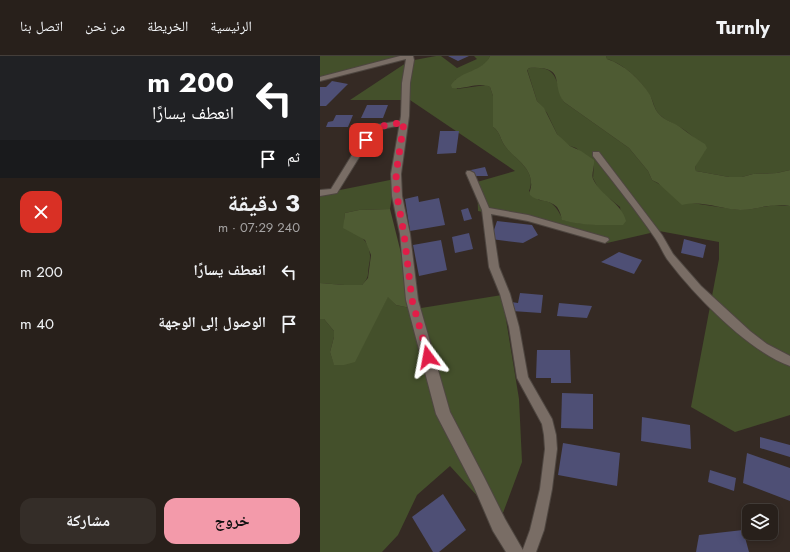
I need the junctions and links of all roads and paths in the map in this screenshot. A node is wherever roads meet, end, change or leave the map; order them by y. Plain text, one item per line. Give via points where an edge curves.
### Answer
1 (408, 56) edge
2 (320, 79) edge
3 (404, 122) junction
4 (596, 154) dead end
5 (470, 173) dead end
6 (320, 193) edge
7 (486, 210) junction
8 (605, 240) dead end
9 (790, 360) edge
10 (516, 552) edge
11 (529, 552) edge

1 - 2 street
1 - 3 street via 410,60
3 - 6 street via 373,128 334,191
3 - 10 street via 396,174 412,300 443,414 499,525
4 - 9 street via 659,237 670,256 698,289 746,334 763,347
5 - 7 street
7 - 8 street via 528,218
7 - 11 street via 494,267 514,327 523,378 548,423 552,449 537,530

